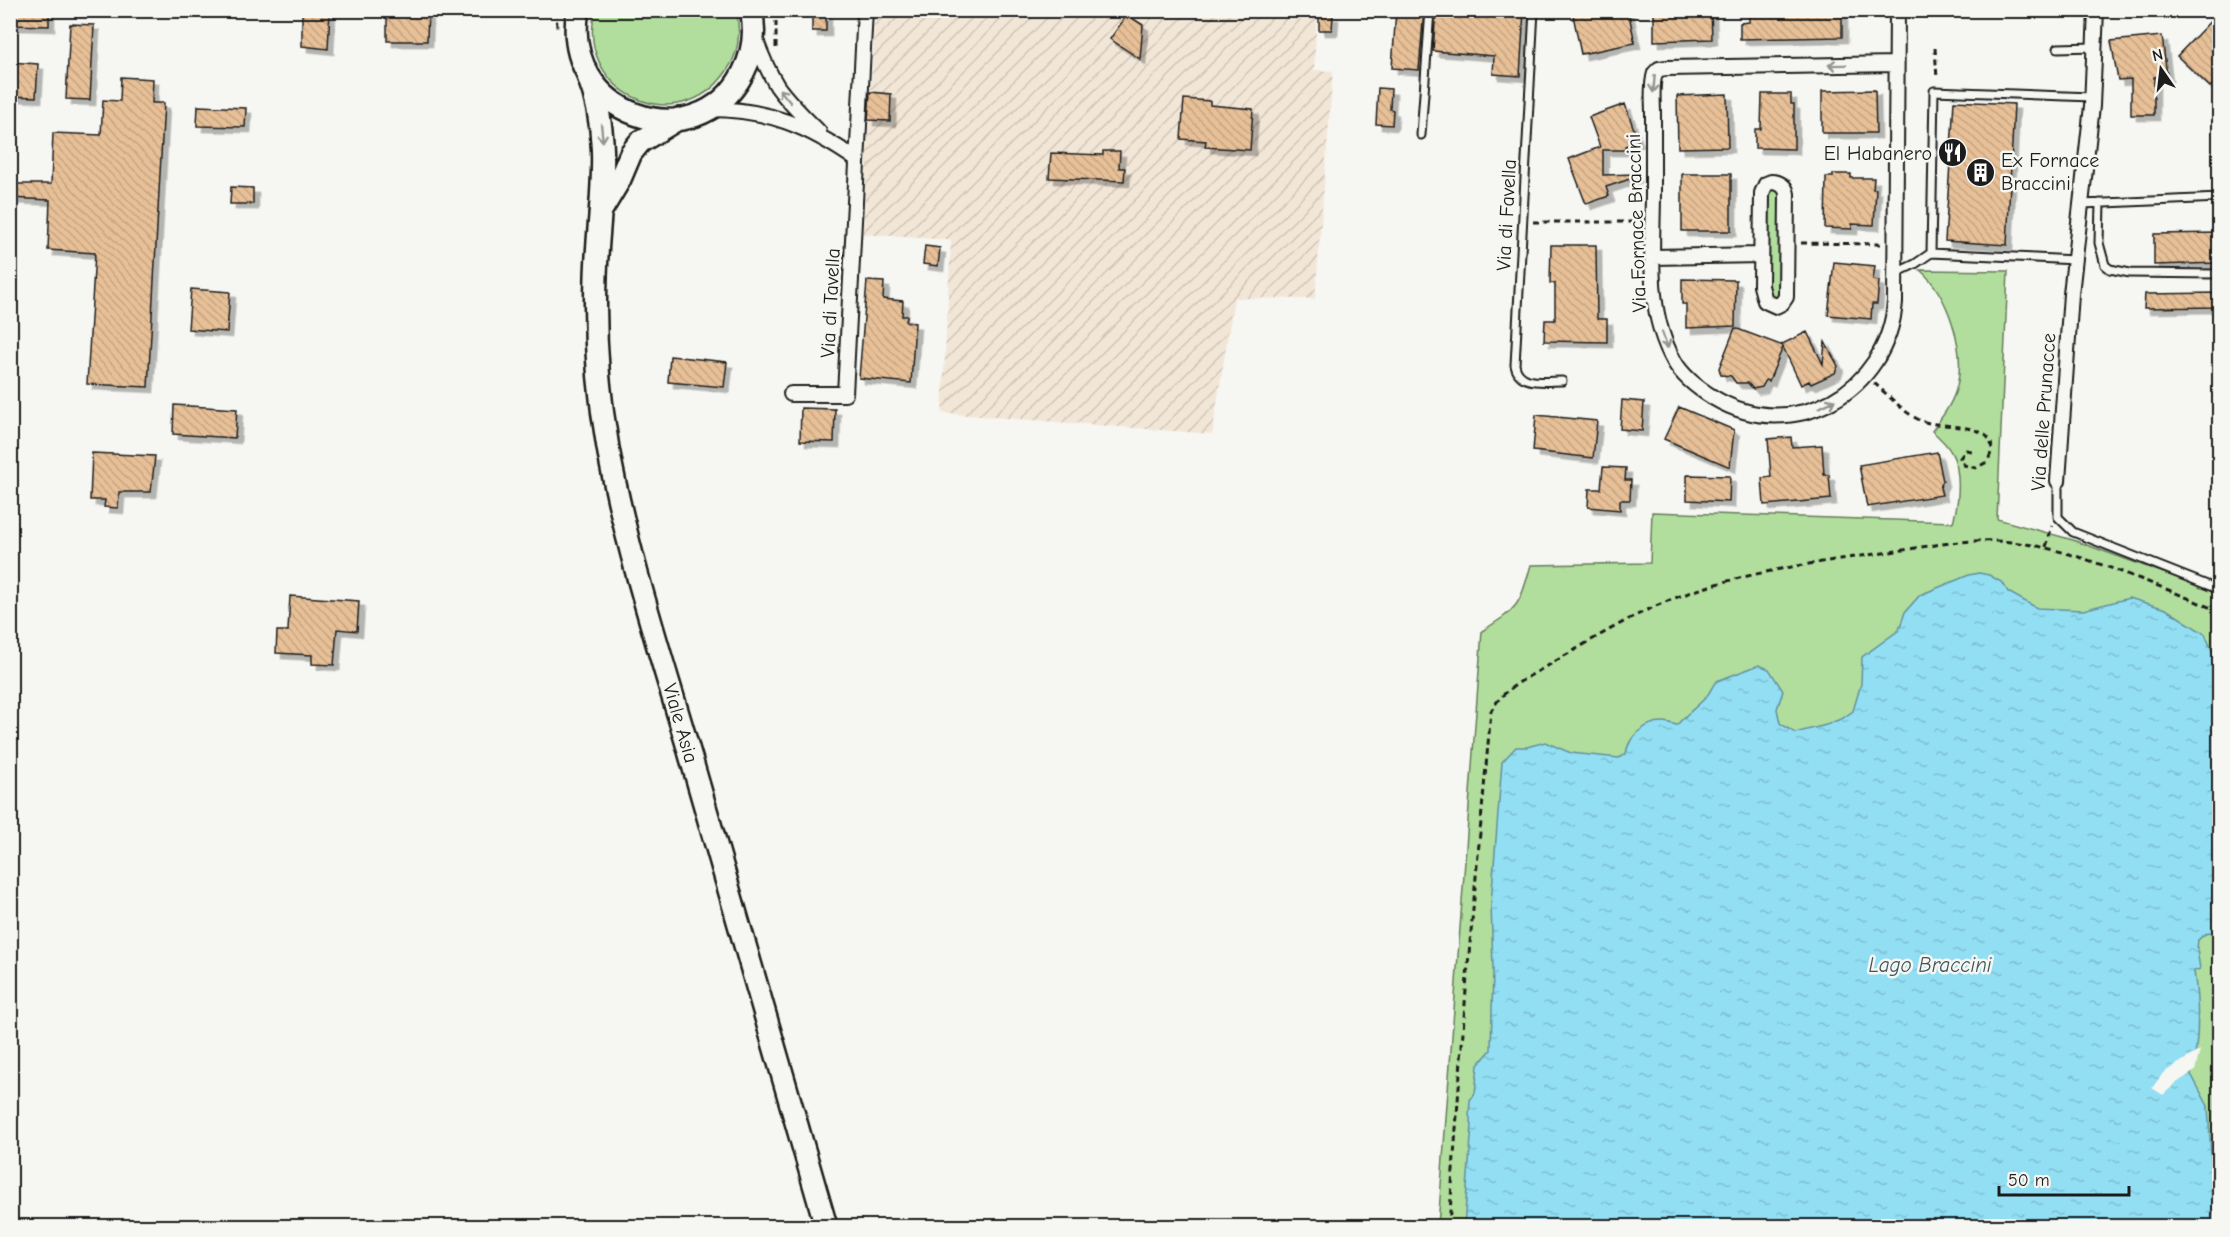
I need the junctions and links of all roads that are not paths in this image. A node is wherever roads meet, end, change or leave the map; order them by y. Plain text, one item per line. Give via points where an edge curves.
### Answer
1 (578, 10) edge
2 (751, 10) edge
3 (765, 10) edge
4 (864, 10) edge
5 (1430, 10) edge
6 (1534, 10) edge
7 (1897, 10) edge
8 (2096, 10) edge
9 (754, 36) junction
10 (2094, 47) junction
11 (2058, 48) dead end
12 (1896, 64) junction
13 (588, 76) junction
14 (2092, 97) junction
15 (707, 109) junction
16 (678, 119) junction
17 (1420, 135) dead end
18 (825, 138) junction
19 (857, 160) junction
20 (2220, 198) edge
21 (2082, 204) junction
22 (2100, 204) junction
23 (602, 209) junction
24 (1931, 253) junction
25 (1761, 255) junction
26 (1653, 256) junction
27 (2075, 260) junction
28 (1896, 273) junction
29 (2214, 274) dead end
30 (1562, 381) dead end
31 (791, 393) dead end
32 (2058, 481) joint
33 (2220, 590) edge
34 (826, 1227) edge

1 - 13 main road, Viale Asia via 576,36
2 - 9 main road
3 - 9 main road
4 - 19 street, Via di Tavella
5 - 17 lane
6 - 30 lane, Via di Favella via 1515,365 1522,379
7 - 12 street, Via Fornace Braccini
8 - 10 street, Via delle Prunacce
9 - 15 main road via 740,79
18 -> 9 street via 777,86
10 - 11 lane
10 - 14 street, Via delle Prunacce
12 -> 26 street, Via Fornace Braccini via 1659,69 1654,78
12 - 28 street, Via Fornace Braccini
13 - 16 main road via 620,108 648,118
13 -> 23 main road, Viale Asia via 603,130
14 - 21 street, Via delle Prunacce
14 - 24 lane via 1934,91
15 - 16 main road
15 - 18 street via 754,111
16 - 23 main road via 640,142
18 - 19 street
19 - 31 street, Via di Tavella via 845,394
20 - 22 lane
21 - 22 lane
21 - 27 street, Via delle Prunacce
22 - 29 lane via 2099,243 2105,265 2110,269 2130,273
23 - 34 main road, Viale Asia via 595,298 599,376 605,432 624,525
24 - 27 lane
24 - 28 lane
25 - 25 street via 1762,193 1766,184 1781,184 1787,192 1787,243 1786,297 1779,305 1768,304 1762,297
25 - 26 street
26 -> 28 street, Via Fornace Braccini via 1655,306 1677,366 1719,401 1761,414 1794,414 1815,409 1836,399 1866,376 1892,325
27 - 32 street, Via delle Prunacce
32 - 33 lane, Via delle Prunacce via 2058,517 2079,535

